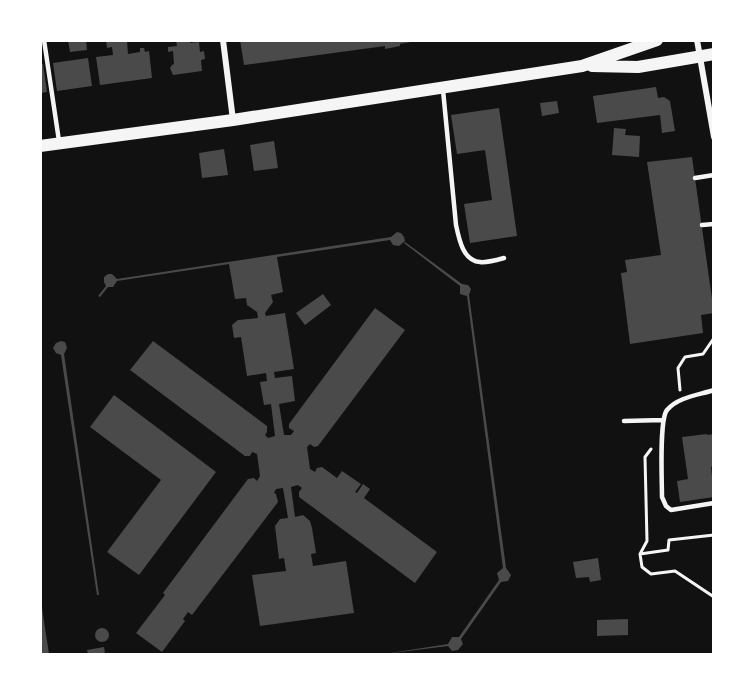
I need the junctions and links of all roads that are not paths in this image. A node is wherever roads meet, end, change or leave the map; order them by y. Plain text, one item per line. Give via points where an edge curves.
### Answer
1 (44, 40) edge
2 (223, 40) edge
3 (657, 40) edge
4 (697, 40) edge
5 (714, 54) edge
6 (700, 56) junction
7 (582, 66) junction
8 (443, 87) junction
9 (710, 92) edge
10 (233, 120) junction
11 (714, 137) edge
12 (59, 144) junction
13 (40, 146) edge
14 (714, 175) edge
15 (695, 178) dead end
16 (714, 224) edge
17 (702, 225) dead end
18 (504, 258) dead end
19 (714, 390) edge
20 (663, 420) junction
21 (624, 421) dead end
22 (714, 503) edge

1 - 12 lane
2 - 10 street
3 - 7 main road
4 - 6 street
5 - 6 main road
6 - 7 main road via 638,67
6 - 9 street
7 - 8 main road
8 - 10 main road
8 - 18 lane via 461,246 469,259 480,262
9 - 11 street
10 - 12 main road
12 - 13 main road
14 - 15 lane
16 - 17 lane
19 - 20 lane via 681,399 667,410
20 - 21 lane
20 - 22 lane via 662,497 666,506 671,510

